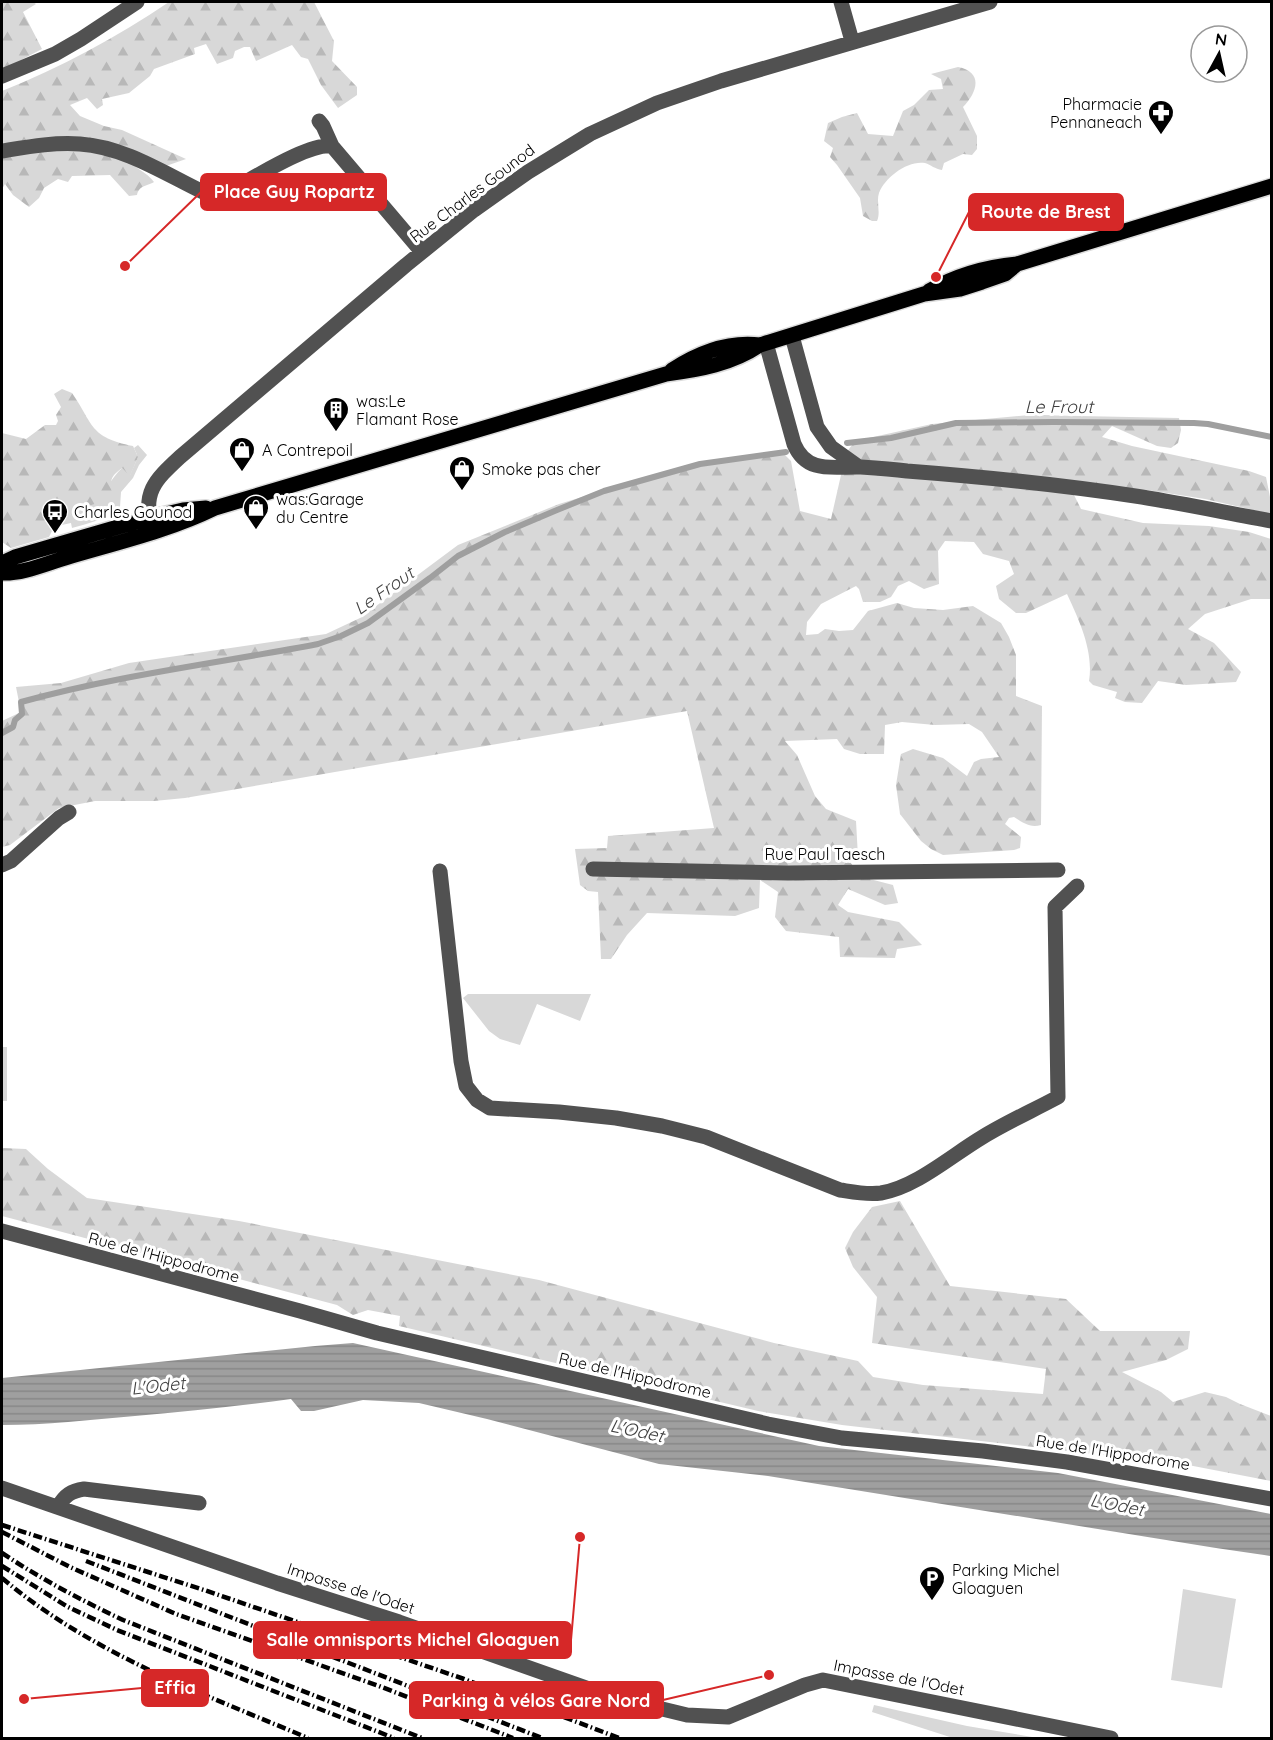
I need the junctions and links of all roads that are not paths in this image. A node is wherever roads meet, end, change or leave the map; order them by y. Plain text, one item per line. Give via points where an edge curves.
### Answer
1 (138, 2) edge
2 (841, 2) edge
3 (990, 2) edge
4 (852, 41) junction
5 (2, 76) edge
6 (319, 121) dead end
7 (332, 146) junction
8 (2, 151) edge
9 (1272, 186) edge
10 (422, 252) junction
11 (792, 336) junction
12 (763, 344) junction
13 (859, 467) junction
14 (1272, 521) edge
15 (151, 525) junction
16 (2, 563) edge
17 (2, 573) edge
18 (69, 812) dead end
19 (2, 866) edge
20 (592, 869) dead end
21 (1058, 870) dead end
22 (440, 871) dead end
23 (1077, 886) dead end
24 (2, 1231) edge
25 (2, 1488) edge
26 (1272, 1499) edge
27 (199, 1503) dead end
28 (58, 1507) junction
29 (1111, 1738) edge

1 - 5 street via 63,49
2 - 4 street
3 - 4 street, Rue Charles Gounod
4 - 10 street, Rue Charles Gounod via 682,94 618,120 510,183
6 - 7 street
7 - 8 street via 302,153 221,194 205,193 128,155 93,145 58,144
7 - 10 street
9 - 11 main road via 1017,264 999,277 960,289 924,294
10 - 15 street, Rue Charles Gounod via 170,466 151,490
11 - 12 main road
11 - 13 street via 817,427 831,447
12 - 13 street via 801,457 821,467
12 - 15 main road via 725,362 666,374 215,508 183,510
13 - 14 street via 1074,487
15 - 16 main road
15 - 17 main road via 21,571
18 - 19 street
20 - 21 street, Rue Paul Taesch via 788,873
22 - 23 street via 461,1061 466,1086 477,1100 490,1108 571,1113 662,1126 706,1137 840,1190 860,1193 899,1188 980,1138 1058,1097 1055,907
24 - 26 street, Rue de l'Hippodrome via 377,1333 768,1424 842,1438 1067,1462
25 - 28 street, Impasse de l'Odet
27 - 28 street via 84,1489 68,1493
28 - 29 street, Impasse de l'Odet via 612,1697 654,1707 728,1717 823,1680

